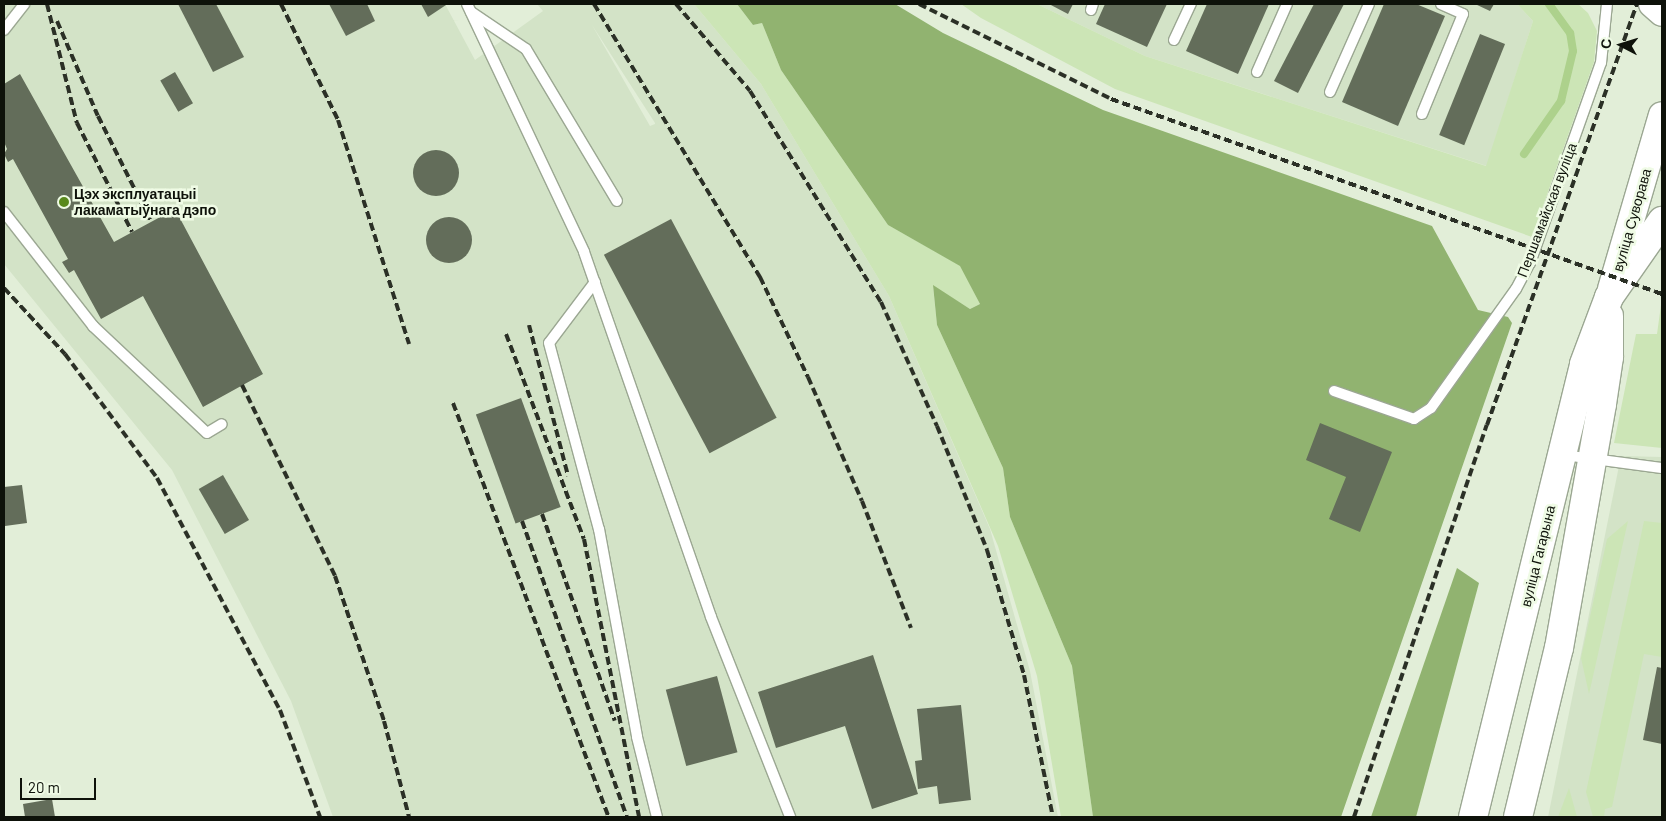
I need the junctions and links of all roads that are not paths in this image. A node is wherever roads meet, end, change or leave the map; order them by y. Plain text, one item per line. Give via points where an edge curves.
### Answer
1 (24, 4) edge
2 (1191, 4) edge
3 (1287, 4) edge
4 (1369, 4) edge
5 (1441, 4) edge
6 (1607, 4) edge
7 (1652, 4) edge
8 (469, 7) edge
9 (1662, 13) edge
10 (4, 30) edge
11 (1174, 40) dead end
12 (1257, 72) dead end
13 (1330, 92) dead end
14 (1422, 114) dead end
15 (1662, 115) edge
16 (617, 201) dead end
17 (4, 212) edge
18 (1662, 222) edge
19 (595, 282) junction
20 (1609, 297) junction
21 (1334, 391) dead end
22 (222, 424) dead end
23 (1563, 455) junction
24 (1592, 459) junction
25 (1662, 468) edge
26 (1505, 690) junction
27 (1545, 706) junction
28 (657, 817) edge
29 (790, 817) edge
30 (1473, 817) edge
31 (1518, 817) edge

1 - 10 lane
2 - 11 lane
3 - 12 lane
4 - 13 lane
5 - 14 lane via 1463,14
6 - 21 lane, Першамайская вуліца via 1601,62 1530,263 1516,289 1431,408 1414,419
7 - 9 street
8 - 16 lane via 526,49
8 - 19 lane
15 - 20 street, вуліца Суворава
17 - 22 lane via 93,326 207,433
18 - 20 main road, вуліца Гагарына
19 - 28 lane via 549,343 599,529 637,737
19 - 29 lane via 711,617
20 - 23 main road, вуліца Гагарына via 1584,364
20 - 24 main road via 1609,357
23 - 24 lane
23 - 26 main road, вуліца Гагарына
24 - 25 lane
24 - 27 main road via 1559,648
26 - 27 main road via 1520,682 1530,682 1540,689
26 - 30 main road, вуліца Гагарына
27 - 31 main road

